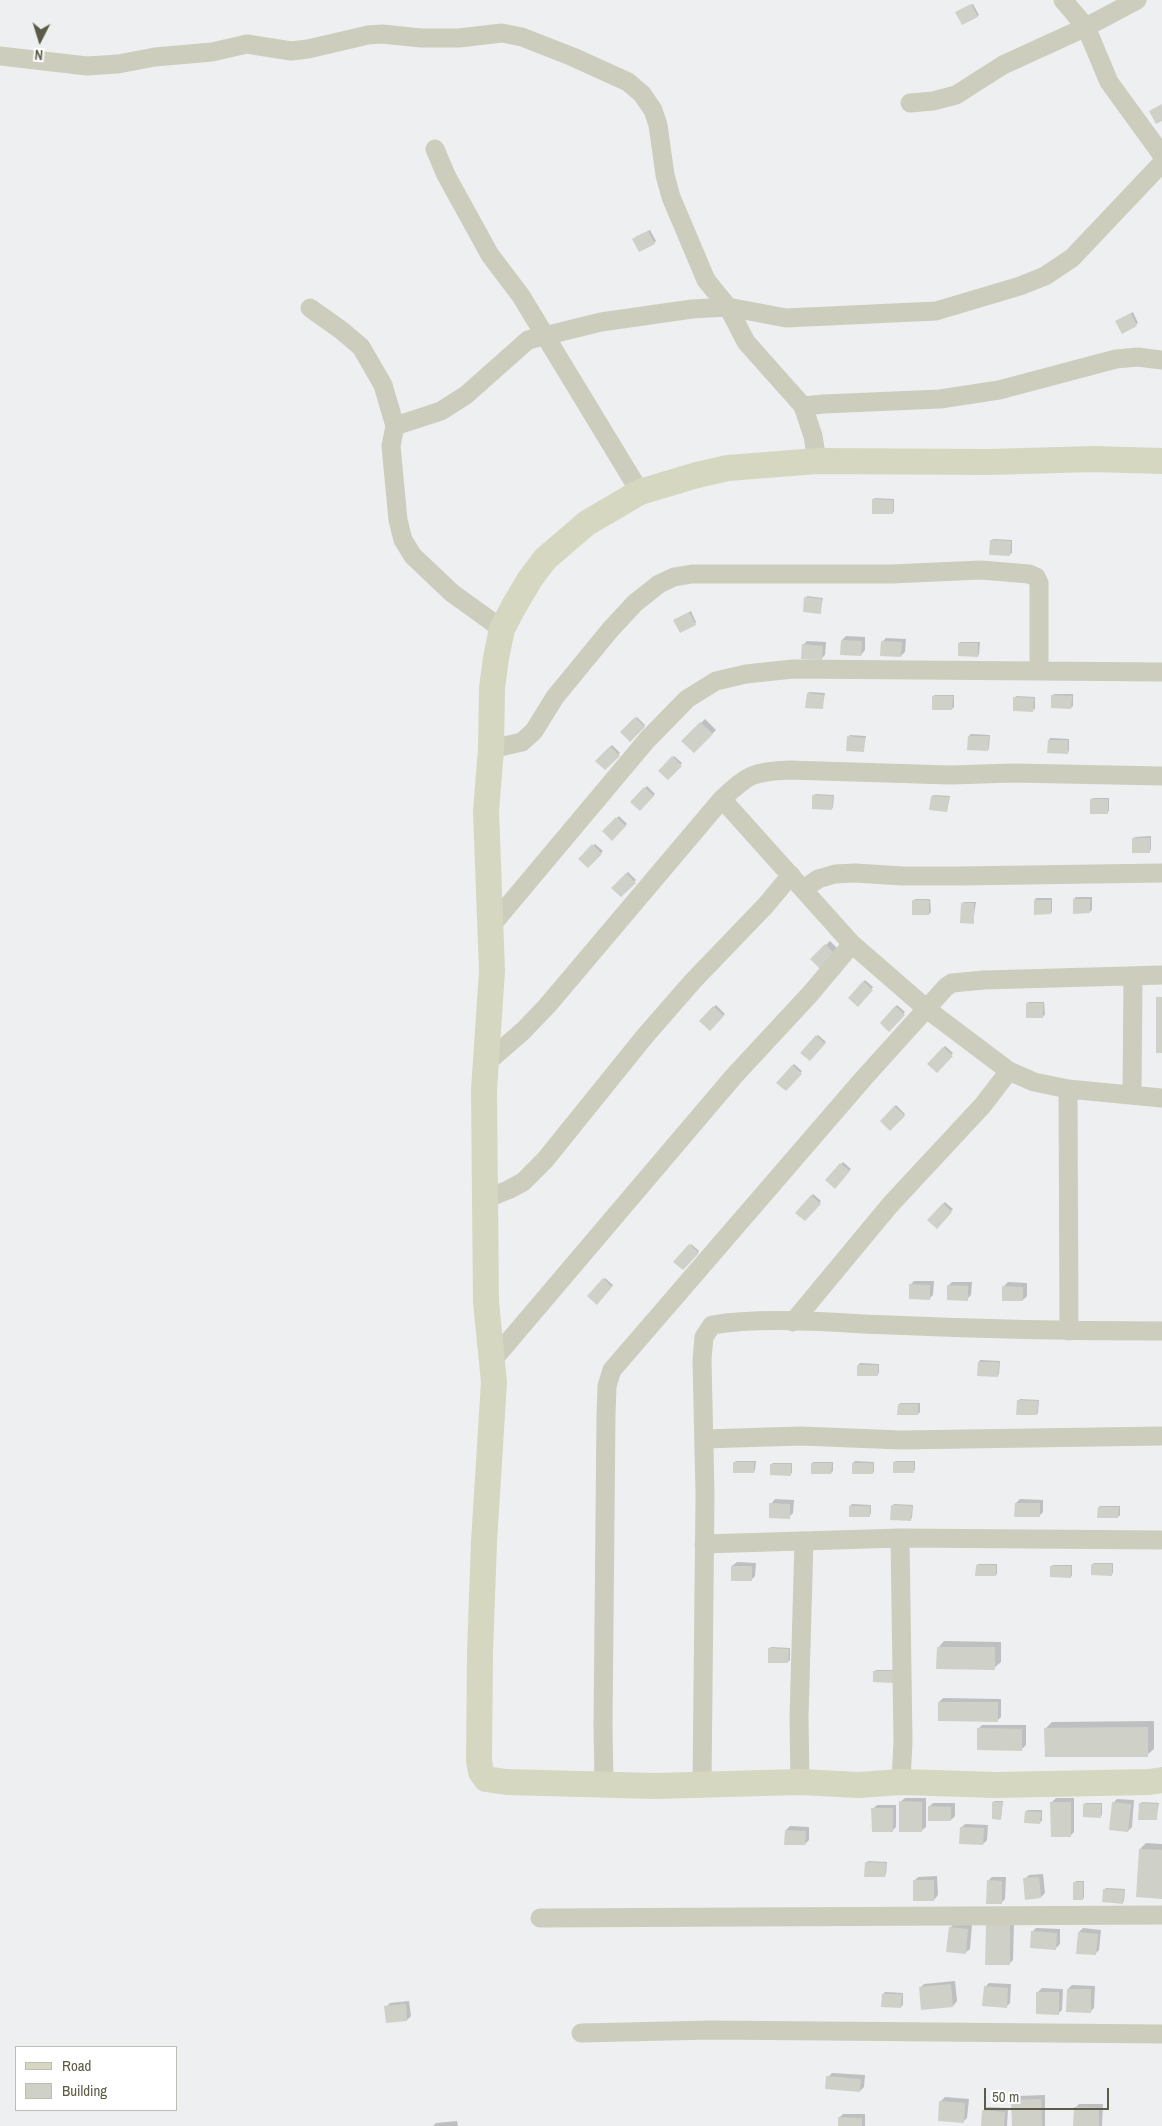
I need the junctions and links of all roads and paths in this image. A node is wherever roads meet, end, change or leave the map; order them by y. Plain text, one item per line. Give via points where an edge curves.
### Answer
1 (1063, 0) edge
2 (1137, 0) edge
3 (1086, 27) junction
4 (0, 56) edge
5 (910, 103) dead end
6 (434, 149) dead end
7 (1162, 155) edge
8 (1162, 163) edge
9 (728, 307) junction
10 (310, 308) dead end
11 (547, 336) junction
12 (1162, 360) edge
13 (803, 406) junction
14 (395, 426) junction
15 (817, 461) junction
16 (1162, 461) edge
17 (640, 492) junction
18 (502, 629) junction
19 (1039, 670) junction
20 (1162, 672) edge
21 (491, 749) junction
22 (1162, 776) edge
23 (722, 799) junction
24 (1162, 873) edge
25 (790, 875) junction
26 (804, 889) junction
27 (491, 926) junction
28 (852, 944) junction
29 (1162, 975) edge
30 (1133, 976) junction
31 (928, 1010) junction
32 (485, 1064) junction
33 (1008, 1071) junction
34 (1068, 1088) junction
35 (1132, 1096) junction
36 (1162, 1098) edge
37 (485, 1199) junction
38 (793, 1322) junction
39 (1069, 1331) junction
40 (1162, 1331) edge
41 (492, 1361) junction
42 (1162, 1436) edge
43 (704, 1439) junction
44 (900, 1538) junction
45 (1162, 1540) edge
46 (804, 1541) junction
47 (704, 1544) junction
48 (1162, 1780) edge
49 (800, 1782) junction
50 (901, 1782) junction
51 (604, 1783) junction
52 (702, 1785) junction
53 (1162, 1915) edge
54 (540, 1918) dead end
55 (581, 2033) dead end
56 (1162, 2034) edge

1 - 3 street
2 - 3 street
3 - 5 street via 1003,65 956,95
3 - 7 street via 1110,82
4 - 9 street via 87,66 195,55 247,44 308,49 368,34 459,38 502,33 522,37 628,82 642,94 658,125 665,175 682,225 706,280
6 - 11 street via 490,255
8 - 9 street via 1072,258 1045,276 1020,286 936,311 786,318
9 - 11 street via 600,322
9 - 13 street via 746,342
10 - 14 street via 361,347 382,386
11 - 14 street via 528,340 466,395 441,411
11 - 17 street
12 - 13 street via 1116,359 999,390 940,399
13 - 15 street
14 - 18 street via 391,446 402,540 413,556 452,593
15 - 16 street
15 - 17 street via 728,468
17 - 18 street via 587,523 545,559
18 - 21 street via 492,688
19 - 20 street
19 - 21 street via 1039,583 1036,576 1029,574 981,570 891,574 692,574 659,584 636,603 610,630 556,697 534,731 522,742
19 - 27 street via 792,669 716,681 687,699 647,740
21 - 27 street via 486,811
22 - 23 street via 768,771 750,775
23 - 25 street
23 - 32 street via 547,1006
24 - 26 street via 903,876 855,873 818,879
25 - 26 street
25 - 37 street via 651,1029 545,1160 523,1182
26 - 28 street
27 - 32 street via 492,971
28 - 31 street
28 - 41 street via 734,1076
29 - 30 street
30 - 31 street via 963,981 946,987
30 - 35 street
31 - 33 street
31 - 51 street via 863,1079 612,1370 607,1386 606,1415
32 - 37 street
33 - 34 street via 1034,1082
33 - 38 street via 983,1105 890,1205
34 - 35 street
34 - 39 street
35 - 36 street
37 - 41 street via 486,1302
38 - 39 street
38 - 43 street via 712,1325 704,1337 702,1360
39 - 40 street
41 - 51 street via 493,1400 480,1653 481,1772 486,1779 494,1781
42 - 43 street
43 - 47 street
44 - 45 street
44 - 46 street
44 - 50 street
46 - 47 street
46 - 49 street
47 - 52 street
48 - 50 street via 996,1785
49 - 50 street via 859,1785
49 - 52 street
51 - 52 street
53 - 54 street
55 - 56 street via 721,2030

